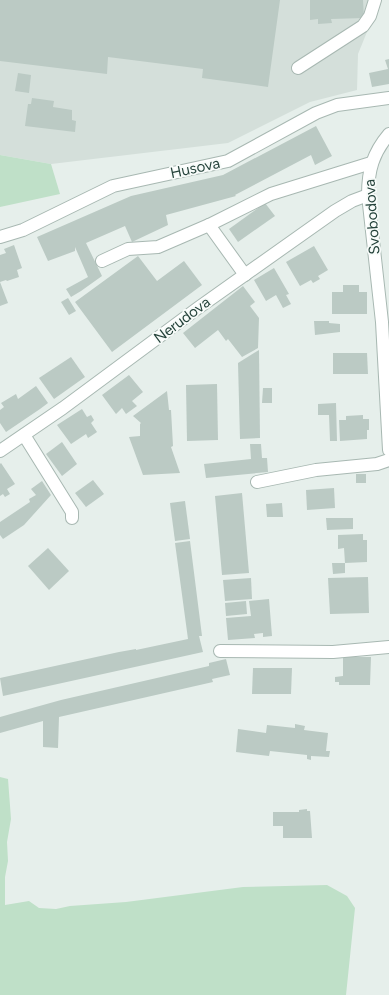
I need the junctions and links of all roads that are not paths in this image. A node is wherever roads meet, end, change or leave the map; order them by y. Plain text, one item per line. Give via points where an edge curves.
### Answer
1 (375, 0) edge
2 (298, 68) dead end
3 (389, 98) edge
4 (389, 134) edge
5 (371, 163) junction
6 (368, 195) junction
7 (209, 225) junction
8 (0, 237) edge
9 (102, 261) dead end
10 (245, 275) junction
11 (24, 435) junction
12 (389, 450) edge
13 (0, 451) edge
14 (389, 460) edge
15 (257, 482) dead end
16 (72, 518) dead end
17 (389, 647) edge
18 (220, 651) dead end

1 - 2 street via 370,16 363,26
3 - 8 street, Husova via 337,105 316,113 228,161 113,186 23,230
4 - 5 street, Svobodova
5 - 6 street, Svobodova
5 - 7 street via 271,194
6 - 10 street, Nerudova via 335,211
6 - 12 street, Svobodova via 382,322
7 - 9 street via 158,247 128,249
7 - 10 street
10 - 11 street, Nerudova
11 - 13 street, Nerudova
11 - 16 street via 72,512
14 - 15 street via 377,464 316,470
17 - 18 street via 333,652

